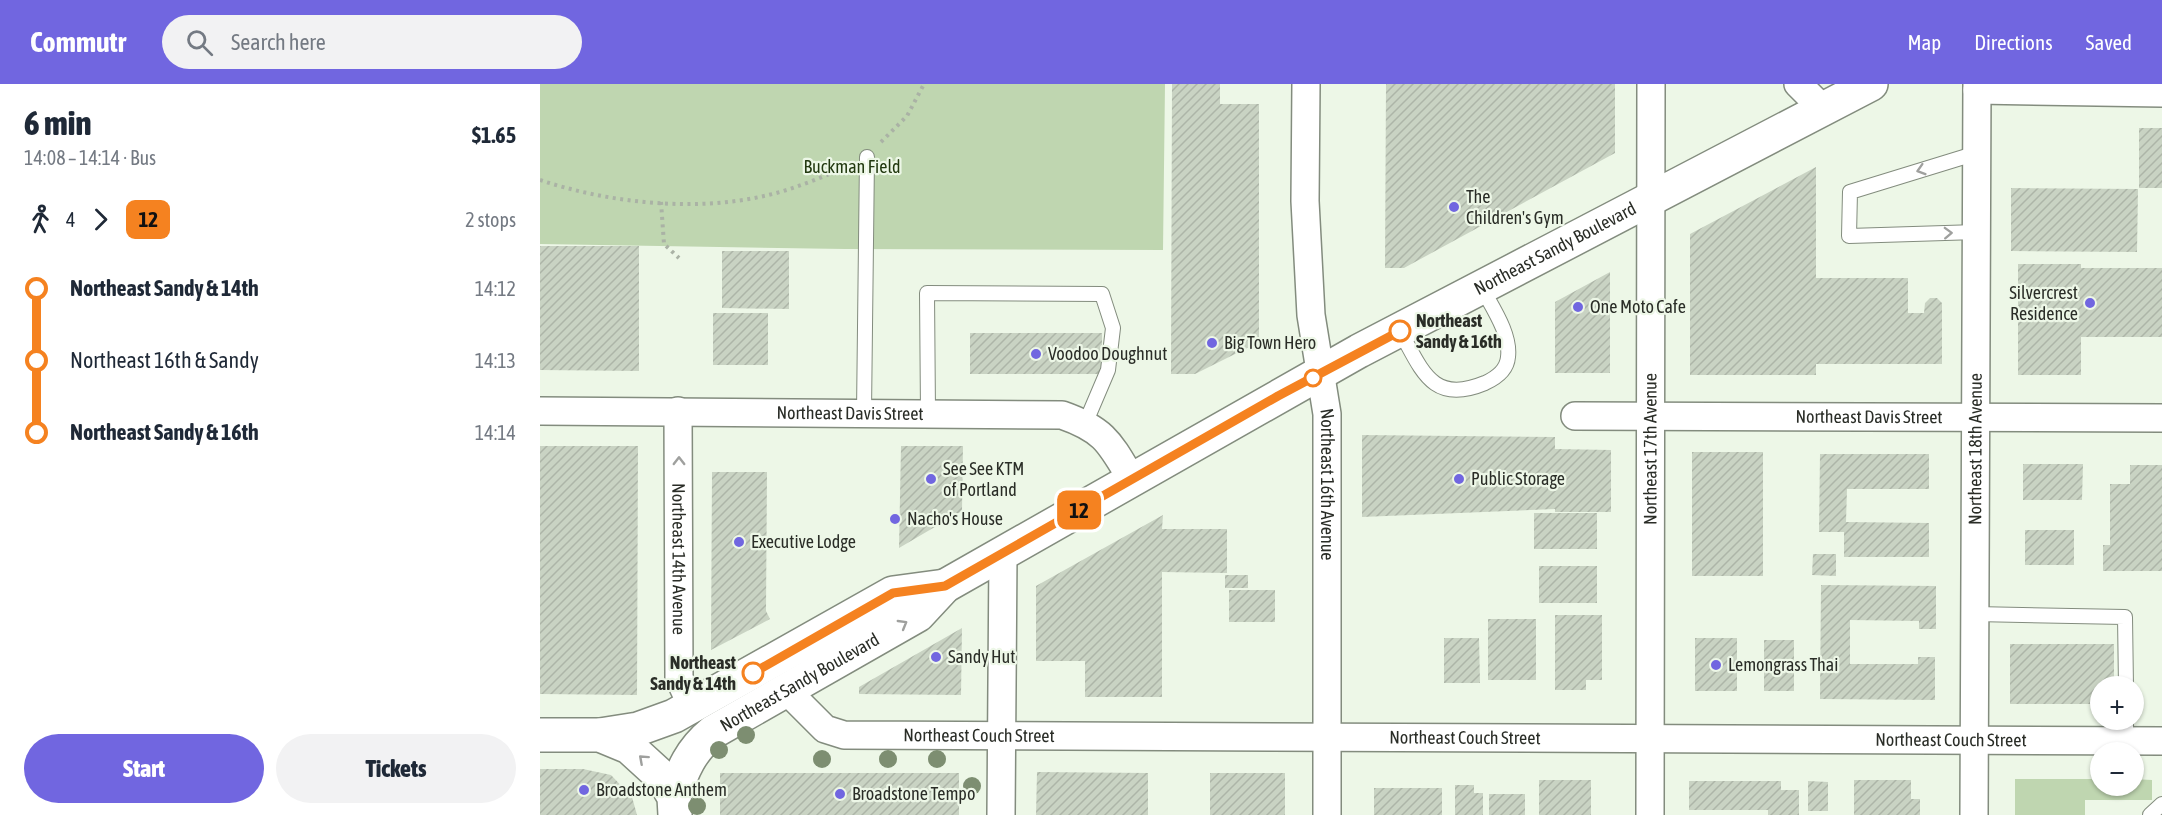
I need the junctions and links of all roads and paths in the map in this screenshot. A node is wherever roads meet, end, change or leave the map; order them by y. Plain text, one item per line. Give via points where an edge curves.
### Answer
1 (924, 84) edge
2 (1306, 84) edge
3 (1651, 84) edge
4 (1798, 84) edge
5 (1871, 84) edge
6 (1977, 87) edge
7 (2162, 93) edge
8 (1823, 109) junction
9 (1977, 153) junction
10 (867, 157) junction
11 (540, 180) edge
12 (1651, 199) junction
13 (661, 202) junction
14 (1977, 232) junction
15 (679, 258) dead end
16 (1482, 288) junction
17 (1400, 331) junction
18 (1321, 374) junction
19 (540, 411) edge
20 (678, 411) junction
21 (864, 412) junction
22 (928, 413) junction
23 (1650, 415) junction
24 (1575, 416) dead end
25 (1977, 416) junction
26 (2162, 418) edge
27 (1086, 424) junction
28 (1132, 480) junction
29 (1003, 554) junction
30 (945, 586) junction
31 (1975, 614) junction
32 (2126, 676) edge
33 (786, 690) junction
34 (692, 706) junction
35 (2126, 730) edge
36 (540, 735) edge
37 (600, 735) junction
38 (1002, 736) junction
39 (1327, 738) junction
40 (1650, 738) junction
41 (1975, 740) junction
42 (2162, 741) edge
43 (2162, 804) edge
44 (674, 806) edge
45 (1001, 815) edge
46 (1326, 815) edge
47 (1650, 815) edge
48 (1974, 815) edge
49 (2150, 815) edge

1 - 10 path via 907,116
2 - 18 street, Northeast 16th Avenue via 1305,201 1311,315
3 - 12 street, Northeast 17th Avenue
4 - 8 street
5 - 8 main road, Northeast Sandy Boulevard
6 - 7 street
6 - 9 street, Northeast 18th Avenue
8 - 12 main road, Northeast Sandy Boulevard
9 - 14 street, Northeast 18th Avenue
9 -> 14 lane via 1850,192 1849,236
10 - 13 path via 819,179 763,196
10 - 21 lane
11 - 13 path via 604,196
12 - 16 main road, Northeast Sandy Boulevard
12 - 23 street, Northeast 17th Avenue
13 - 15 path via 664,244
14 - 25 street, Northeast 18th Avenue
16 - 17 main road, Northeast Sandy Boulevard
16 - 17 lane via 1508,345 1508,359 1500,374 1487,382 1455,391 1442,389 1422,371
17 - 18 main road, Northeast Sandy Boulevard
18 - 28 main road, Northeast Sandy Boulevard
18 - 39 street, Northeast 16th Avenue via 1327,414
19 - 20 street, Northeast Davis Street
20 - 21 street, Northeast Davis Street
34 -> 20 street, Northeast 14th Avenue via 679,678
21 - 22 street, Northeast Davis Street
22 - 27 street, Northeast Davis Street via 1062,415
22 - 27 lane via 927,292 1102,294 1113,328 1108,370
23 - 24 street, Northeast Davis Street
23 - 25 street, Northeast Davis Street
23 - 40 street, Northeast 17th Avenue
25 - 26 street, Northeast Davis Street
25 - 31 street, Northeast 18th Avenue
27 - 28 street, Northeast Davis Street via 1103,434
28 - 29 main road, Northeast Sandy Boulevard
29 - 30 main road, Northeast Sandy Boulevard
29 - 38 street
33 -> 30 main road, Northeast Sandy Boulevard via 918,615
30 - 34 main road, Northeast Sandy Boulevard via 893,593
31 - 32 lane via 2125,617
31 - 41 street, Northeast 18th Avenue
33 - 38 street, Northeast Couch Street via 825,729 844,735
33 - 44 main road, Northeast Sandy Boulevard via 702,741 681,774
34 - 37 main road, Northeast Sandy Boulevard via 638,729
35 - 41 street, Northeast Couch Street
35 - 42 street, Northeast Couch Street
36 - 37 main road
44 -> 37 main road via 663,778 644,758
38 - 39 street, Northeast Couch Street
38 - 45 street
39 - 40 street, Northeast Couch Street
39 - 46 street, Northeast 16th Avenue
40 - 41 street, Northeast Couch Street
40 - 47 street, Northeast 17th Avenue
41 - 48 street, Northeast 18th Avenue
43 - 49 lane

